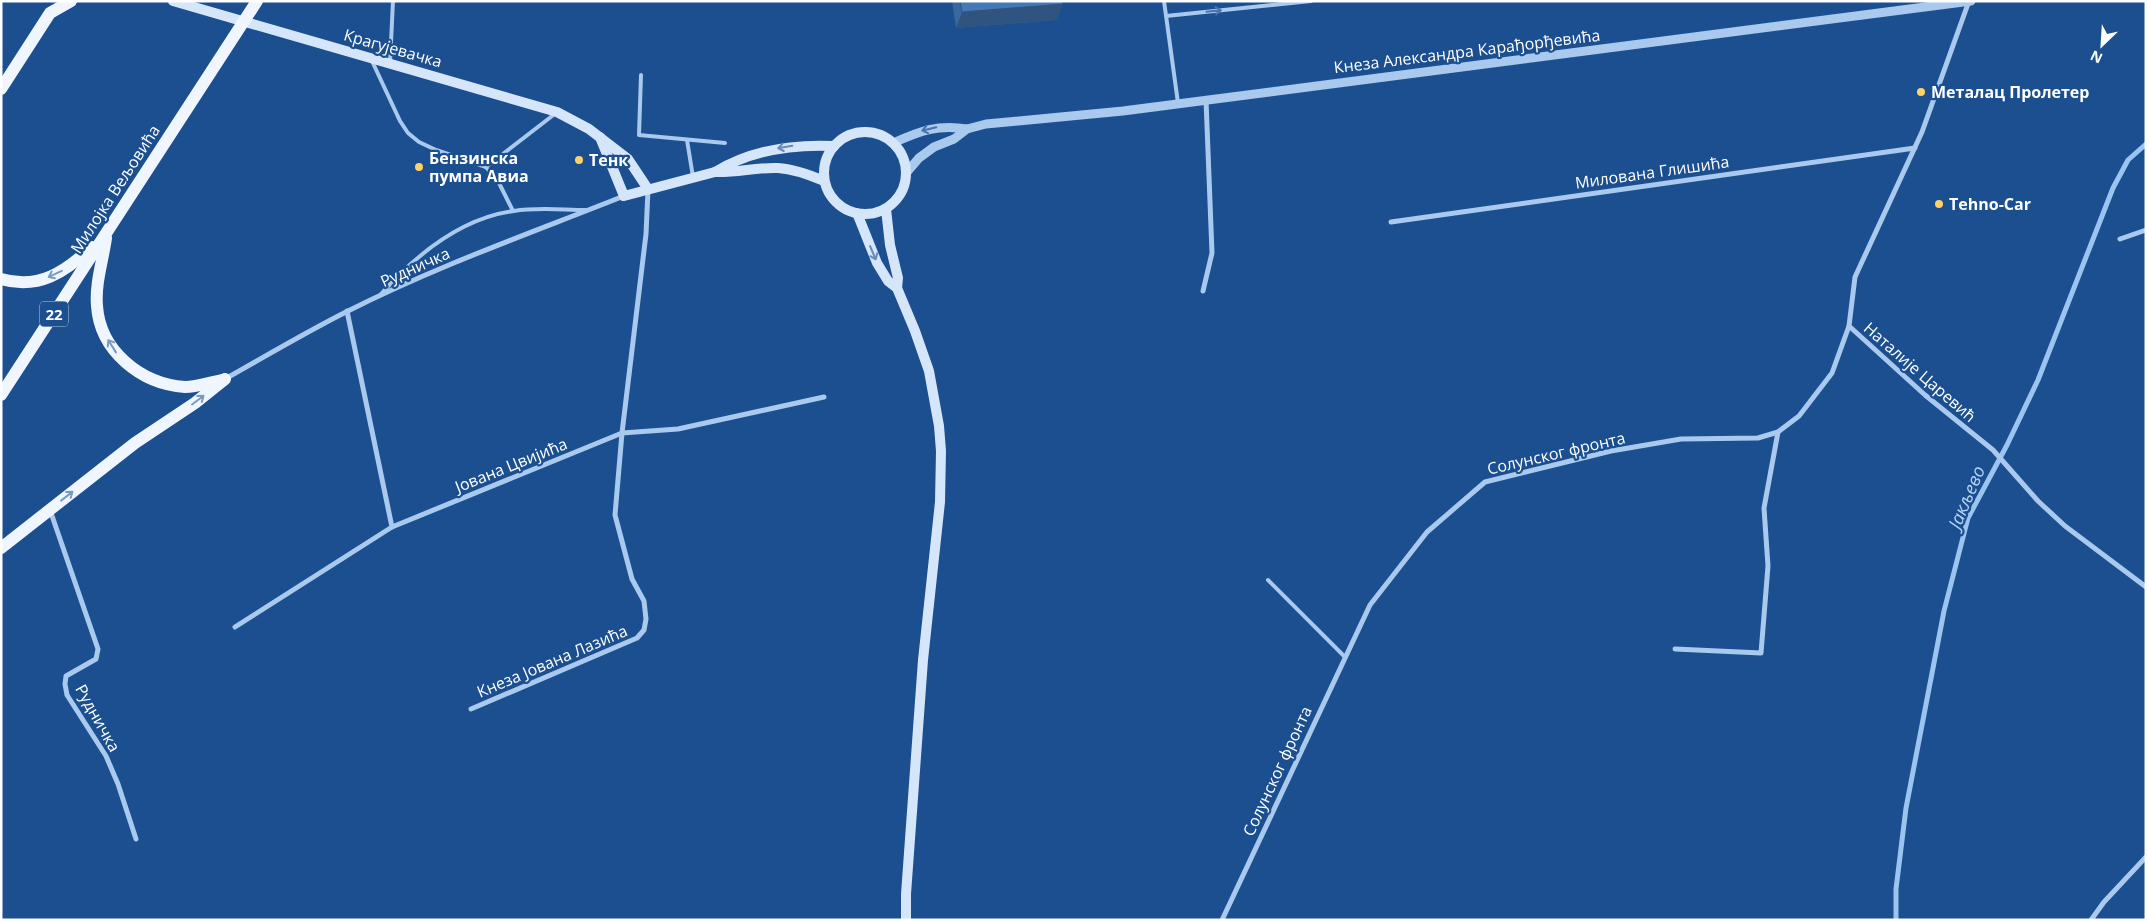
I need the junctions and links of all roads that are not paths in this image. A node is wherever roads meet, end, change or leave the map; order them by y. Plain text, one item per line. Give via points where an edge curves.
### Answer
1 (71, 1) edge
2 (173, 1) edge
3 (257, 1) edge
4 (393, 1) edge
5 (1164, 1) edge
6 (1311, 1) edge
7 (1970, 1) edge
8 (51, 7) edge
9 (1166, 16) junction
10 (371, 57) junction
11 (390, 63) junction
12 (640, 75) dead end
13 (1, 89) edge
14 (1206, 100) junction
15 (1178, 104) junction
16 (557, 112) junction
17 (967, 129) junction
18 (599, 136) junction
19 (687, 140) junction
20 (725, 143) dead end
21 (893, 143) junction
22 (834, 146) junction
23 (1915, 148) junction
24 (486, 167) junction
25 (715, 172) junction
26 (907, 172) junction
27 (693, 177) junction
28 (824, 181) junction
29 (648, 189) junction
30 (624, 196) junction
31 (886, 209) junction
32 (589, 210) junction
33 (512, 211) junction
34 (857, 213) junction
35 (1391, 222) dead end
36 (2146, 230) edge
37 (106, 233) junction
38 (2120, 239) dead end
39 (1, 279) edge
40 (897, 288) junction
41 (1203, 292) dead end
42 (380, 296) junction
43 (347, 311) junction
44 (1849, 326) junction
45 (225, 379) junction
46 (1, 395) edge
47 (824, 396) dead end
48 (1778, 432) junction
49 (622, 433) junction
50 (50, 509) junction
51 (392, 527) junction
52 (1, 548) edge
53 (1268, 580) dead end
54 (2146, 587) edge
55 (235, 627) dead end
56 (1675, 649) dead end
57 (1344, 656) junction
58 (471, 709) dead end
59 (136, 839) dead end
60 (2146, 857) edge
61 (906, 920) edge
62 (1222, 920) edge
63 (2091, 920) edge

1 - 8 main road
2 - 10 main road, Крагујевачка
3 - 37 main road, Милојка Вељовића / 22
4 - 11 lane
5 - 9 lane
9 -> 6 lane
7 - 14 street, Кнеза Александра Карађорђевића
7 - 23 street, Наталије Царевић
8 - 13 main road
9 - 15 lane
10 - 11 main road, Крагујевачка
10 - 24 lane via 408,133 436,150
11 - 16 main road, Крагујевачка
12 - 19 lane via 639,135
14 - 15 street, Кнеза Александра Карађорђевића
14 - 41 street via 1212,253
15 - 17 street, Кнеза Александра Карађорђевића via 986,124
16 - 18 main road, Крагујевачка
16 - 24 lane
17 -> 21 street, Кнеза Александра Карађорђевића via 938,127
17 - 26 street, Кнеза Александра Карађорђевића via 926,152
18 - 29 main road, Крагујевачка via 628,159
18 - 30 main road
19 - 20 lane
19 - 27 lane
21 - 22 main road via 868,132 856,133
21 - 26 main road via 905,161
22 -> 25 main road via 808,144 775,149 728,164
22 - 28 main road via 827,157
23 - 35 street, Милована Глишића
23 - 44 street, Наталије Царевић via 1855,277
24 - 33 lane via 499,183
25 - 27 main road
25 - 28 main road via 777,168
26 - 31 main road via 901,193
27 - 29 main road
28 - 34 main road via 836,202
29 - 30 main road
29 - 49 street, Кнеза Јована Лазића
30 - 32 street, Рудничка
31 - 34 main road via 876,213
31 - 40 main road
32 - 33 lane
32 - 42 street, Рудничка via 498,244
33 - 42 lane via 481,220 445,238 413,262
34 -> 40 main road via 877,263 888,281
36 - 38 street
37 -> 39 main road via 81,257 53,276 23,284
45 -> 37 main road via 187,387 165,383 133,370 114,351 103,329 97,306
37 - 46 main road, Милојка Вељовића / 22
40 - 61 main road via 929,370 939,426 942,472 923,660
42 - 43 street, Рудничка
43 - 45 street, Рудничка
43 - 51 street
44 - 48 street, Солунског фронта via 1832,373 1799,416
44 - 54 street, Наталије Царевић via 1925,395 1993,450 2065,526
50 -> 45 main road via 134,443
47 - 49 street, Јована Цвијића via 678,429
48 - 56 street via 1764,508 1768,566 1761,653
48 - 57 street, Солунског фронта via 1758,438 1681,440 1620,450 1485,482 1427,532 1370,605
49 - 51 street, Јована Цвијића
49 - 58 street, Кнеза Јована Лазића via 615,515 632,579 644,601 644,630 637,638
50 - 52 main road
50 - 59 street, Рудничка via 98,649 96,659 66,676 67,695 106,756
51 - 55 street, Јована Цвијића
53 - 57 lane
57 - 62 street, Солунског фронта
60 - 63 street

